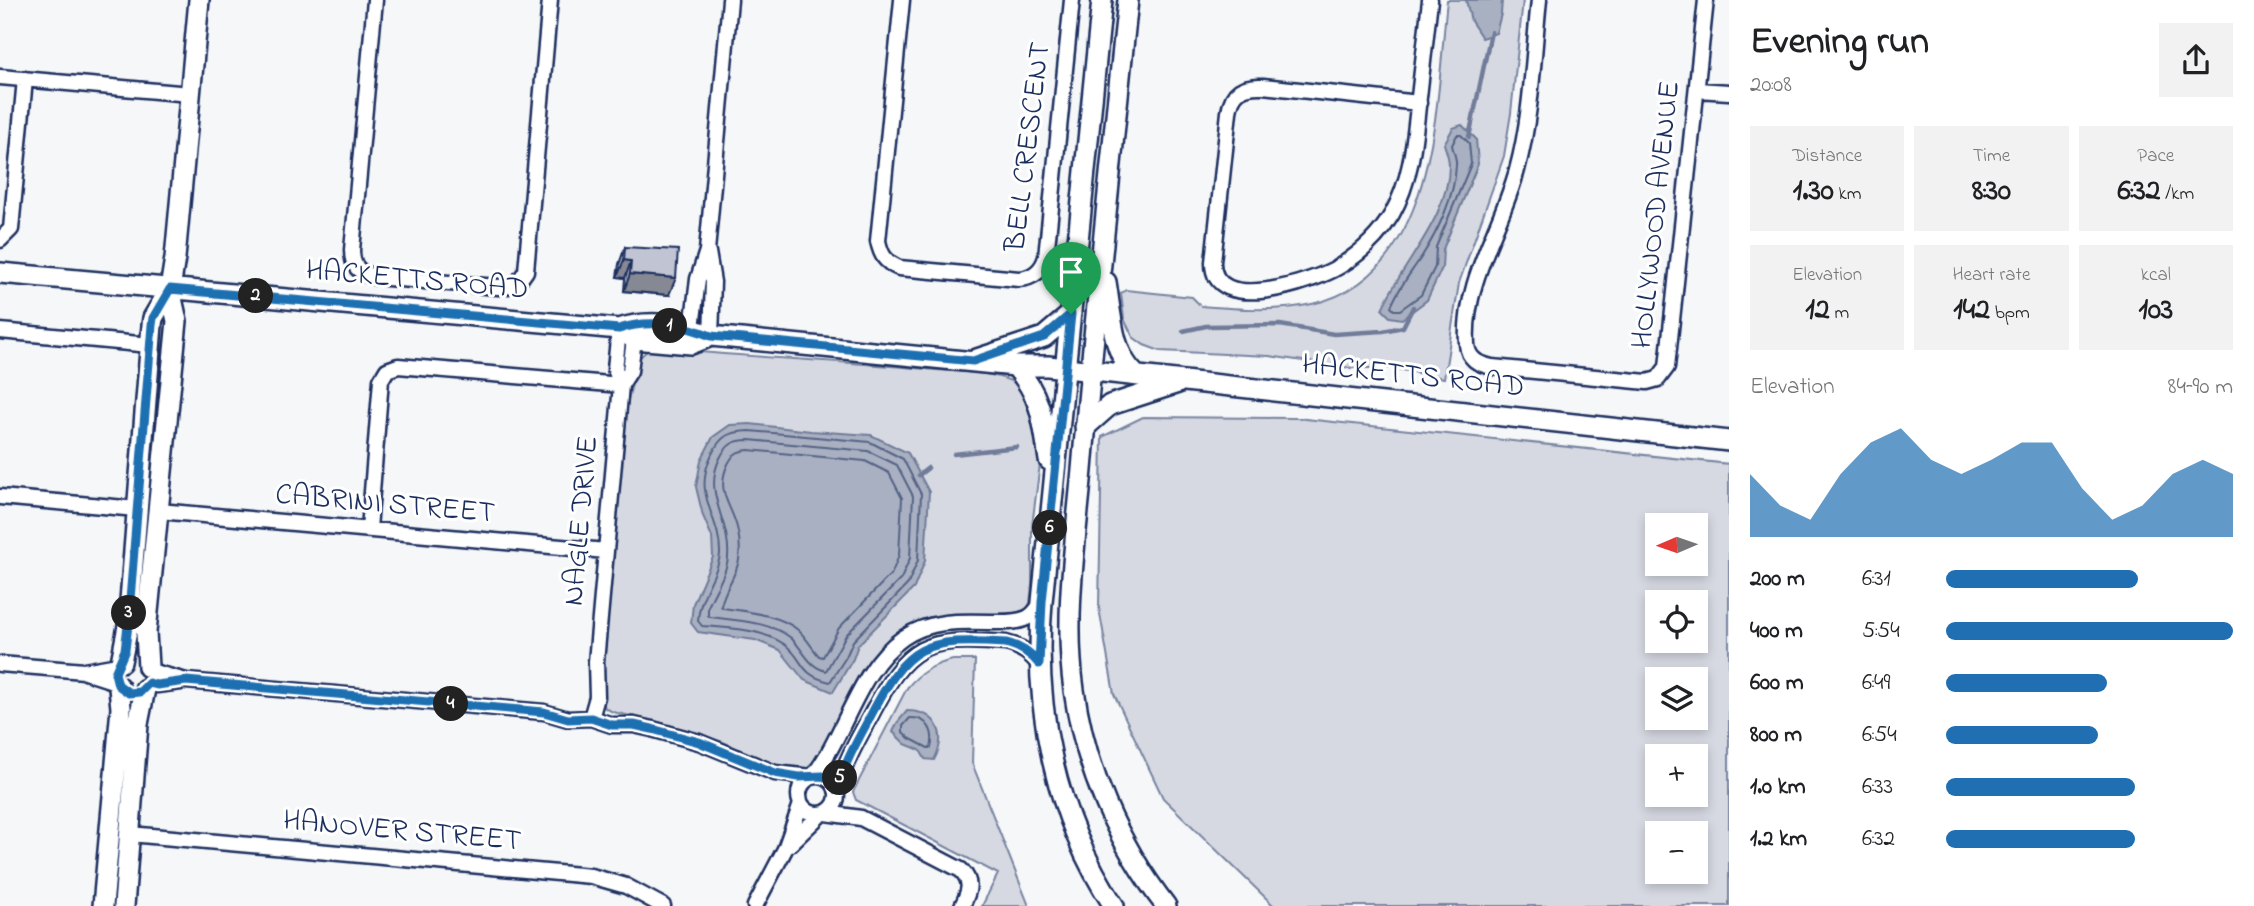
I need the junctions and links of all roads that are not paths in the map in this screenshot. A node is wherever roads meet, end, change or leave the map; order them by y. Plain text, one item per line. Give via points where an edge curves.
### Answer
1 (199, 0) edge
2 (374, 0) edge
3 (550, 0) edge
4 (730, 0) edge
5 (902, 0) edge
6 (1072, 0) edge
7 (1102, 0) edge
8 (1128, 0) edge
9 (1430, 0) edge
10 (1539, 0) edge
11 (1706, 0) edge
12 (0, 76) edge
13 (25, 79) junction
14 (1696, 90) junction
15 (1729, 92) edge
16 (190, 94) junction
17 (1419, 103) junction
18 (0, 240) edge
19 (707, 251) junction
20 (1102, 260) junction
21 (0, 273) edge
22 (170, 289) junction
23 (1071, 314) junction
24 (630, 330) junction
25 (0, 331) edge
26 (691, 336) junction
27 (711, 336) junction
28 (150, 345) junction
29 (973, 361) junction
30 (1015, 366) junction
31 (1065, 368) junction
32 (1091, 371) junction
33 (1136, 375) junction
34 (1186, 380) junction
35 (621, 385) junction
36 (1085, 427) junction
37 (1729, 441) edge
38 (1054, 492) junction
39 (0, 497) edge
40 (137, 509) junction
41 (159, 511) junction
42 (369, 530) junction
43 (606, 551) junction
44 (1042, 602) junction
45 (0, 664) edge
46 (1039, 664) junction
47 (119, 674) junction
48 (148, 677) junction
49 (591, 712) junction
50 (775, 773) junction
51 (812, 776) junction
52 (837, 794) junction
53 (800, 801) junction
54 (824, 813) junction
55 (860, 818) junction
56 (130, 834) junction
57 (785, 849) junction
58 (103, 906) edge
59 (124, 906) edge
60 (663, 906) edge
61 (755, 906) edge
62 (961, 906) edge
63 (1114, 906) edge
64 (1166, 906) edge

1 - 16 street
2 - 3 street via 353,264 374,277 498,287 516,285 526,271
4 - 19 street
5 - 6 street, BELL CRESCENT via 878,241 881,254 898,268 1019,279 1042,267 1047,250
7 - 23 street
8 - 20 street
9 - 17 street
10 - 14 street, HOLLYWOOD AVENUE via 1522,151 1472,300 1467,345 1478,363 1639,382 1661,377 1667,367
11 - 14 street, HOLLYWOOD AVENUE
12 - 13 street
13 - 16 street
13 - 18 street via 11,229
14 - 15 street
16 - 22 street
17 - 17 street via 1263,86 1240,89 1228,112 1213,262 1214,274 1223,285 1282,288 1306,283 1365,247 1384,227 1403,191 1412,163
19 - 26 street via 698,279
19 - 27 street via 713,282
20 - 32 street
20 - 33 street via 1120,351
21 - 22 street, HACKETTS ROAD
22 - 24 street, HACKETTS ROAD
22 - 28 street via 153,318
22 - 41 street via 177,321
23 - 29 street via 1044,337
23 - 31 street
24 - 26 street, HACKETTS ROAD
24 - 35 street, NAGLE DRIVE via 630,371
25 - 28 street
26 - 27 street, HACKETTS ROAD
27 - 29 street, HACKETTS ROAD
28 - 40 street
29 - 30 street, HACKETTS ROAD
30 - 31 street, HACKETTS ROAD
30 - 38 street via 1036,396
31 - 32 street, HACKETTS ROAD
31 - 38 street
32 - 33 street, HACKETTS ROAD
32 - 36 street
33 - 34 street, HACKETTS ROAD
34 - 36 street via 1110,405
34 - 37 street, HACKETTS ROAD
35 - 42 street via 398,366 387,370 381,380
35 - 43 street, NAGLE DRIVE
36 - 64 street via 1072,585 1074,690 1101,794 1127,847
38 - 44 street
39 - 40 street
40 - 47 street via 128,625
41 - 42 street, CABRINI STREET
41 - 48 street via 146,632
42 - 43 street, CABRINI STREET
43 - 49 street, NAGLE DRIVE via 598,681
44 - 46 street
44 - 51 street via 1032,615 1015,622 943,622 894,645 873,670 829,754
45 - 47 street
46 - 52 street via 1006,643 951,642 915,653 887,684 843,768
46 - 63 street via 1047,740 1066,810
47 - 48 street via 135,658
47 - 48 street via 129,693 135,693
47 - 58 street via 120,718
48 - 49 street via 544,712 568,719
48 - 56 street via 138,724
49 - 50 street via 612,725 634,725 699,742
50 - 51 street
50 - 53 street via 794,789
51 - 52 street via 828,778
51 - 53 street via 800,787
52 - 54 street via 835,805
52 - 55 street
53 - 54 street via 807,811
53 - 57 street
54 - 55 street
54 - 57 street
55 - 62 street via 961,870 969,890
56 - 59 street
56 - 60 street, HANOVER STREET via 591,876 626,886
57 - 61 street

